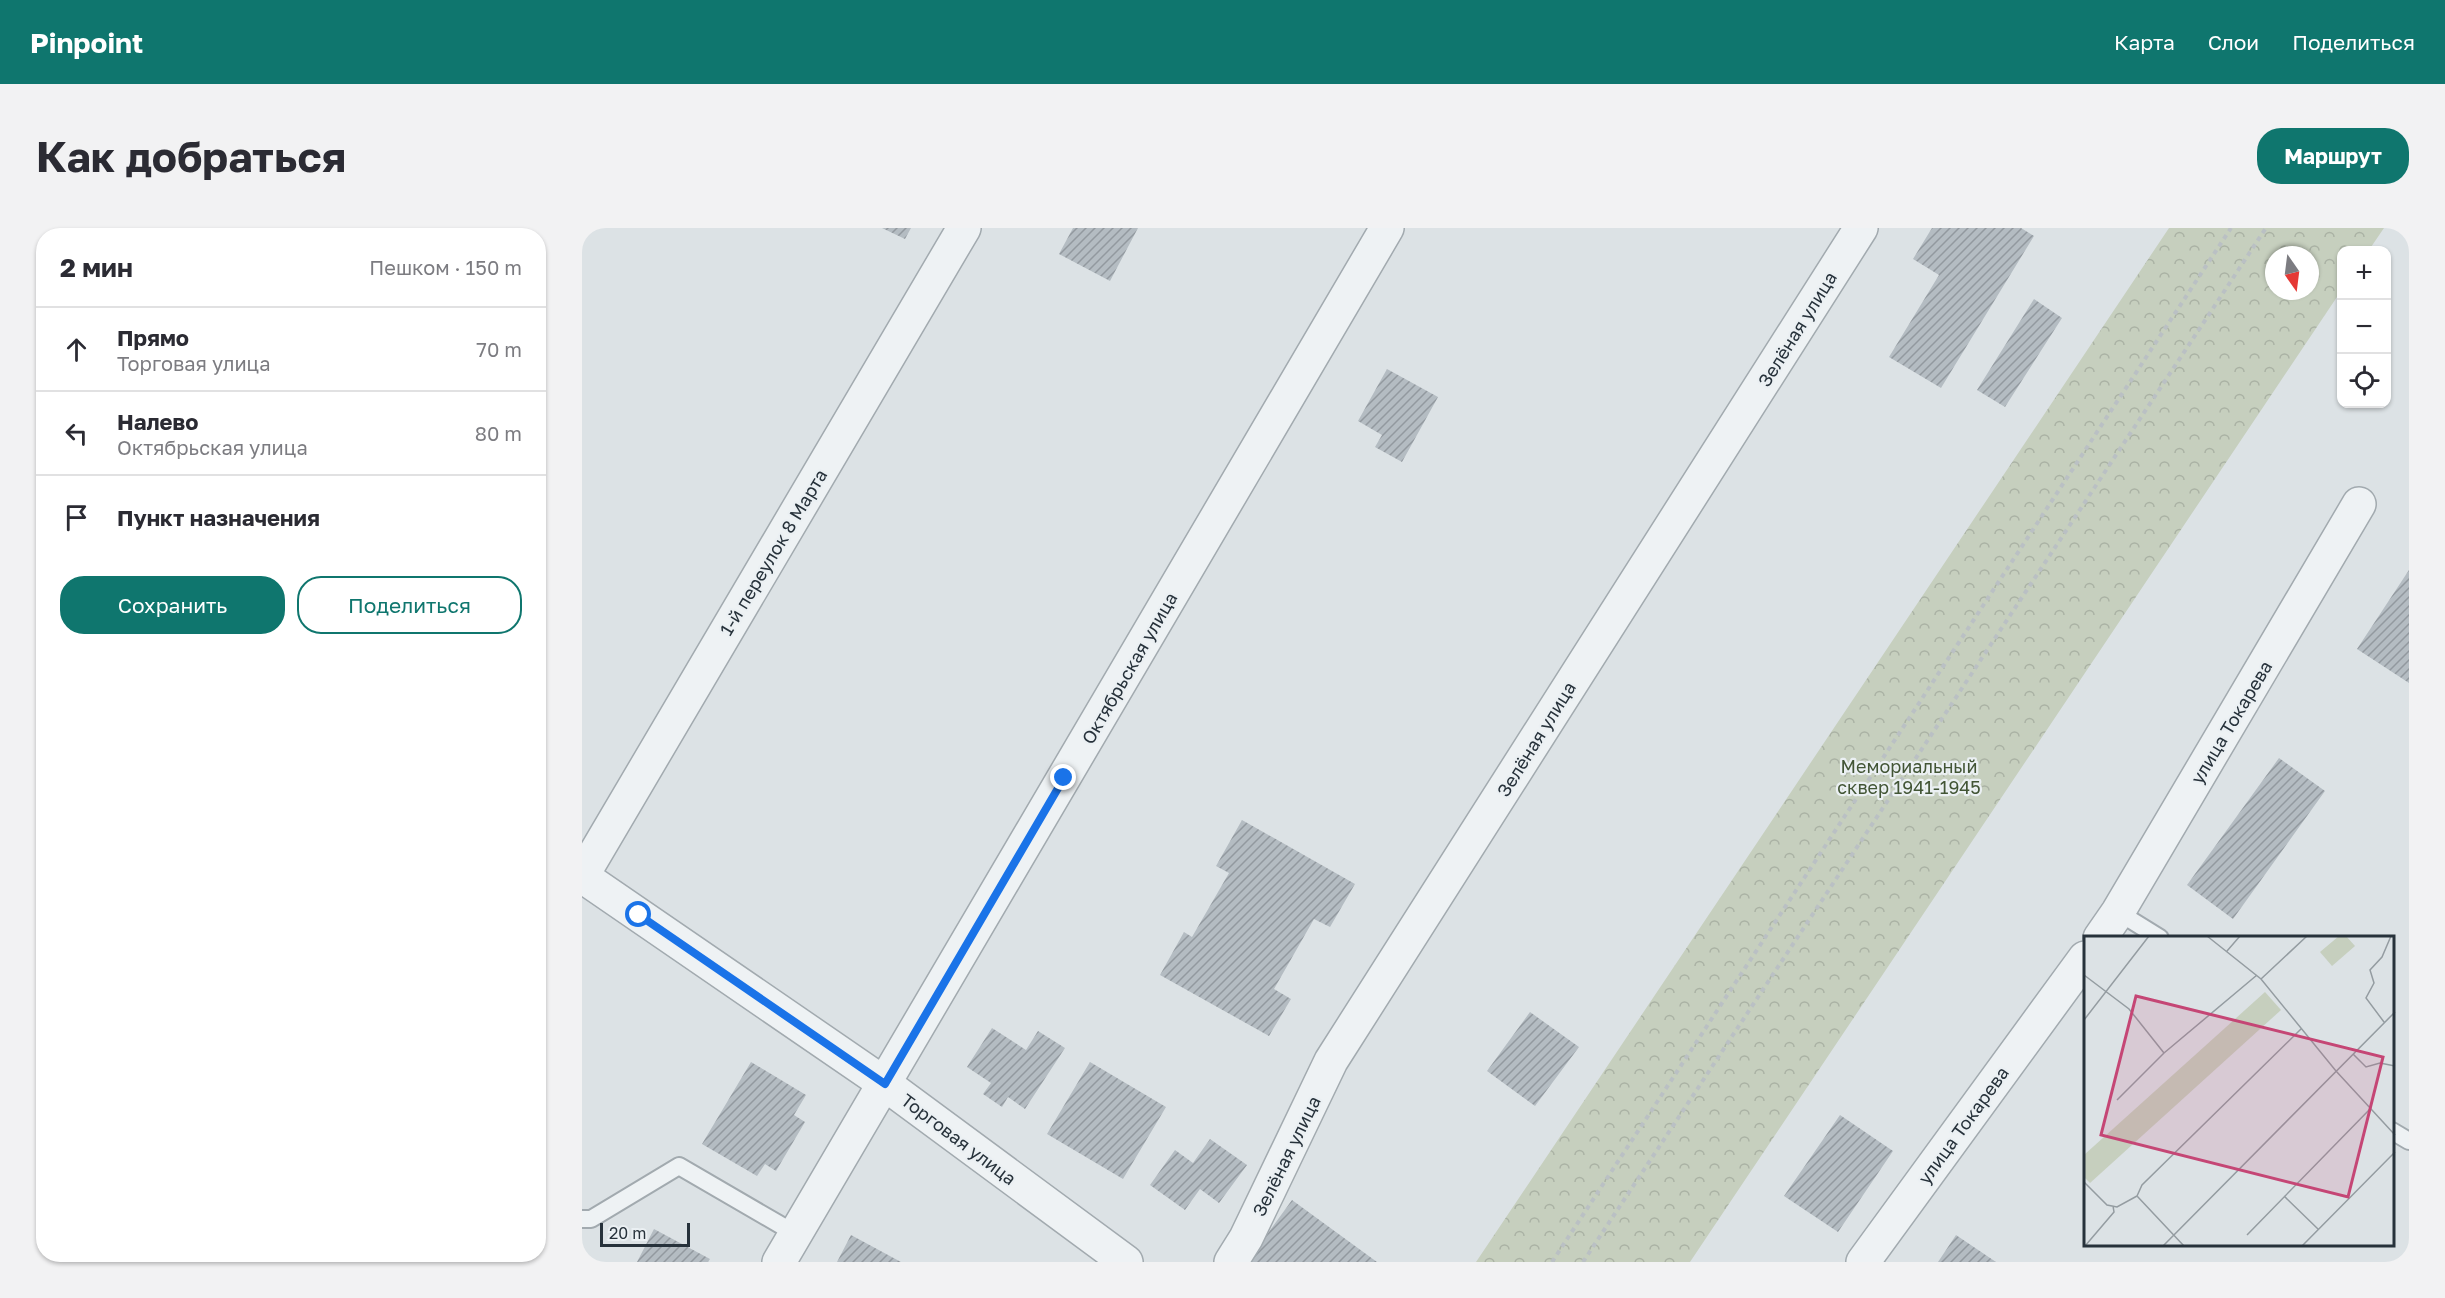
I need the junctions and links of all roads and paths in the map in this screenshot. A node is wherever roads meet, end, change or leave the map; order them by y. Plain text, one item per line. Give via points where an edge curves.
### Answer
1 (964, 228) edge
2 (1387, 228) edge
3 (1861, 228) edge
4 (2230, 228) edge
5 (2266, 228) edge
6 (2359, 504) dead end
7 (582, 876) edge
8 (2109, 925) edge
9 (2152, 936) edge
10 (2084, 959) edge
11 (885, 1084) junction
12 (2394, 1132) edge
13 (2409, 1141) edge
14 (582, 1219) edge
15 (796, 1234) junction
16 (779, 1262) edge
17 (1126, 1262) edge
18 (1231, 1262) edge
19 (1552, 1262) edge
20 (1583, 1262) edge
21 (1863, 1262) edge

1 - 7 street, 1-й переулок 8 Марта
2 - 11 street, Октябрьская улица
3 - 18 street, Зелёная улица via 1331,1061
4 - 19 path
5 - 20 path
6 - 8 street, улица Токарева
7 - 11 street, Торговая улица
8 - 9 lane
10 - 21 street, улица Токарева
11 - 15 street, Октябрьская улица
11 - 17 street, Торговая улица
12 - 13 lane
14 - 15 lane via 591,1219 679,1166
15 - 16 street, Октябрьская улица

